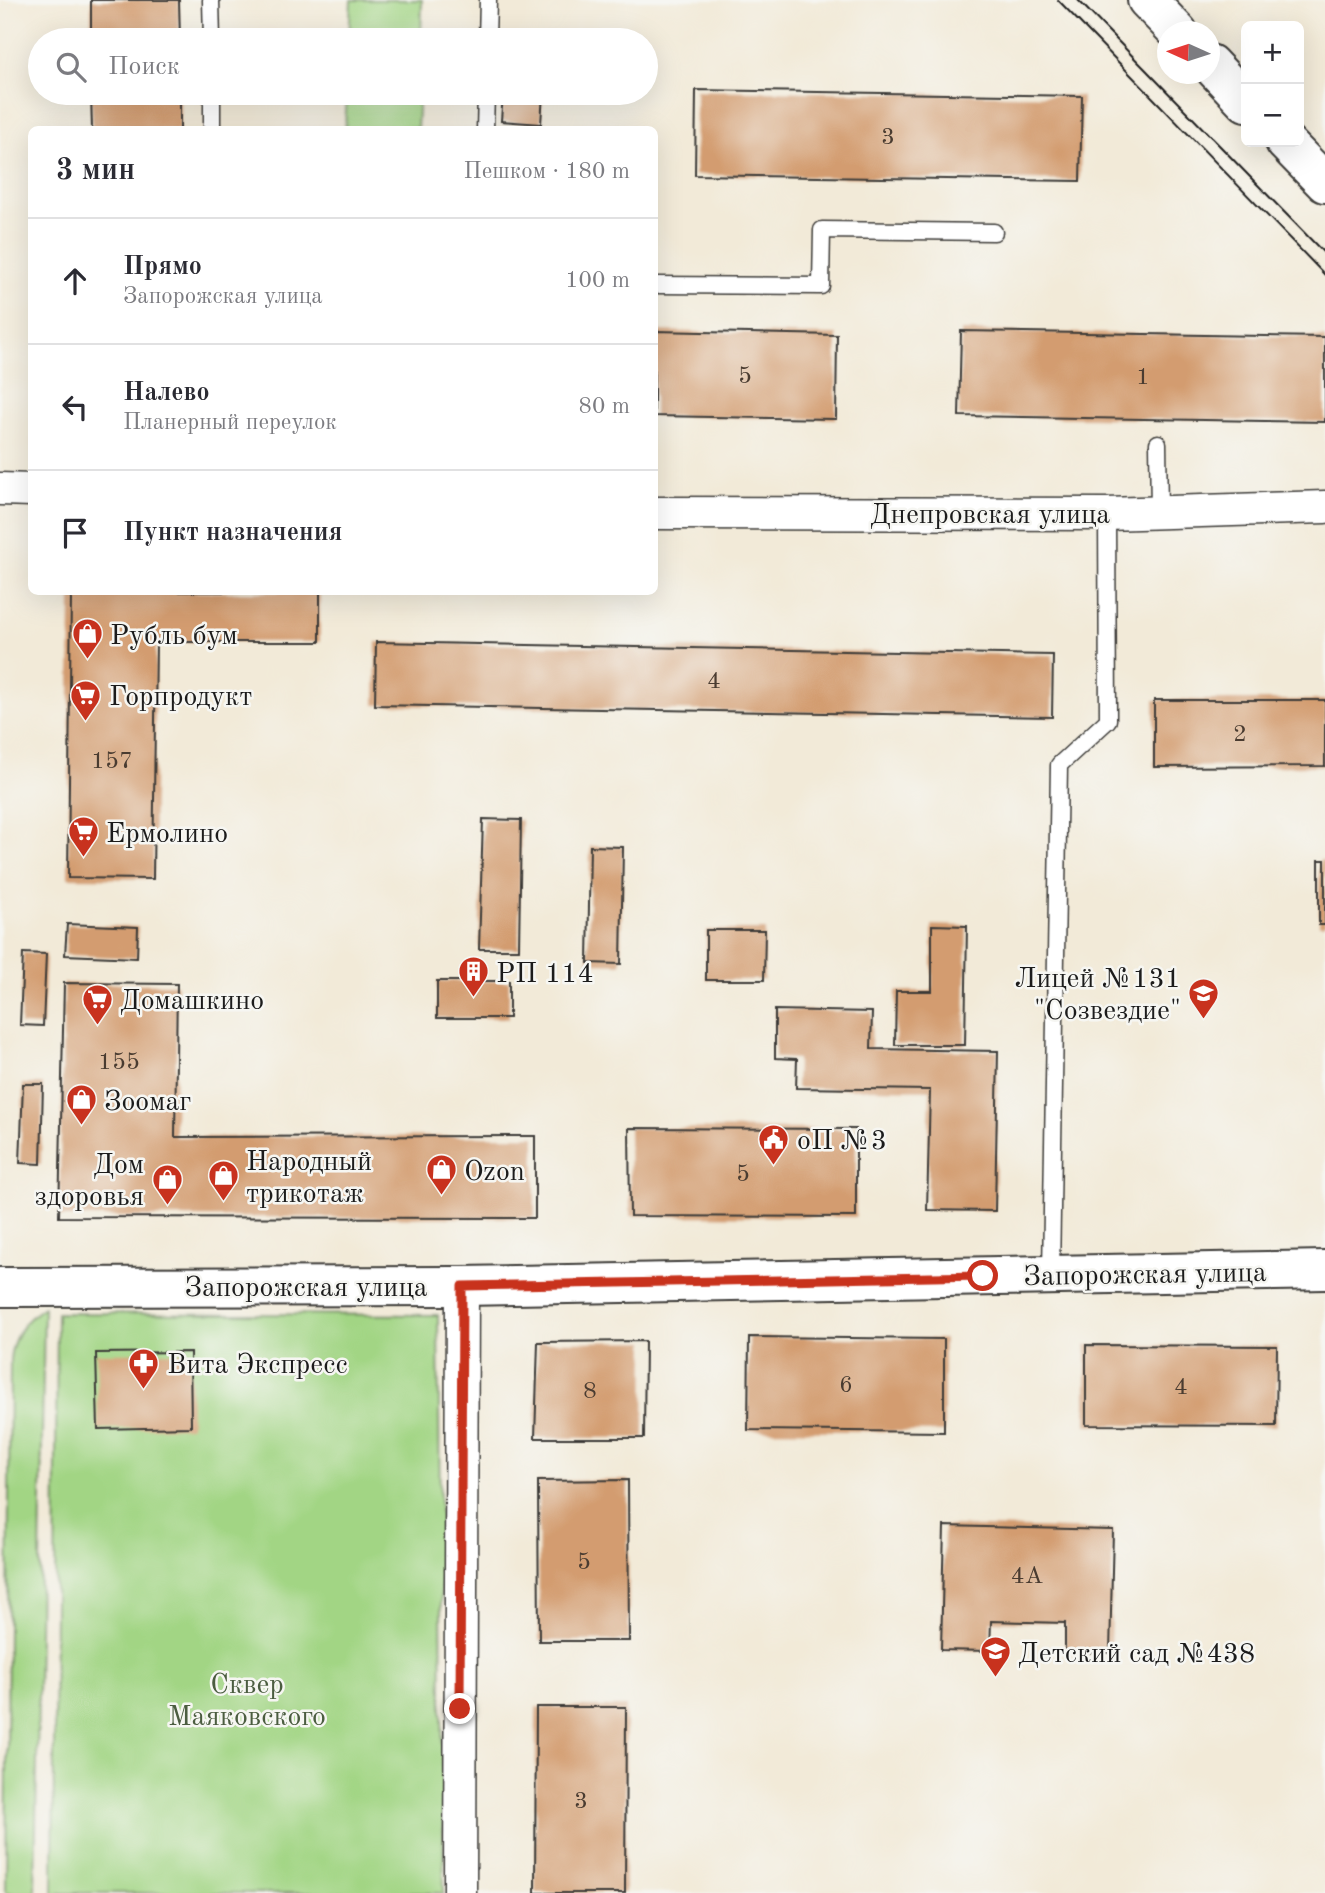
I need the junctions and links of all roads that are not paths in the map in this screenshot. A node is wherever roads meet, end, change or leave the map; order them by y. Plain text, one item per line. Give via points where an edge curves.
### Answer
1 (211, 0) edge
2 (488, 0) edge
3 (1147, 0) edge
4 (1167, 21) edge
5 (212, 28) edge
6 (487, 28) edge
7 (1220, 75) edge
8 (1241, 97) edge
9 (212, 105) edge
10 (486, 105) edge
11 (212, 126) edge
12 (485, 126) edge
13 (1290, 147) edge
14 (1325, 183) edge
15 (994, 232) dead end
16 (658, 285) edge
17 (1158, 443) dead end
18 (0, 489) edge
19 (28, 490) edge
20 (1325, 507) edge
21 (1159, 512) junction
22 (658, 513) edge
23 (1107, 514) junction
24 (1325, 1270) edge
25 (1051, 1274) junction
26 (462, 1286) junction
27 (0, 1287) edge
28 (460, 1893) edge

1 - 5 lane
2 - 6 lane
3 - 4 street
7 - 8 street
9 - 11 lane
10 - 12 lane
13 - 14 street
15 - 16 lane via 822,230 821,286
17 - 21 lane
18 - 19 street
20 - 21 street, Днепровская улица
21 - 23 street, Днепровская улица
22 - 23 street, Днепровская улица
23 - 25 lane via 1108,720 1059,765
24 - 25 street, Запорожская улица
25 - 26 street, Запорожская улица
26 - 27 street, Запорожская улица
26 - 28 street

